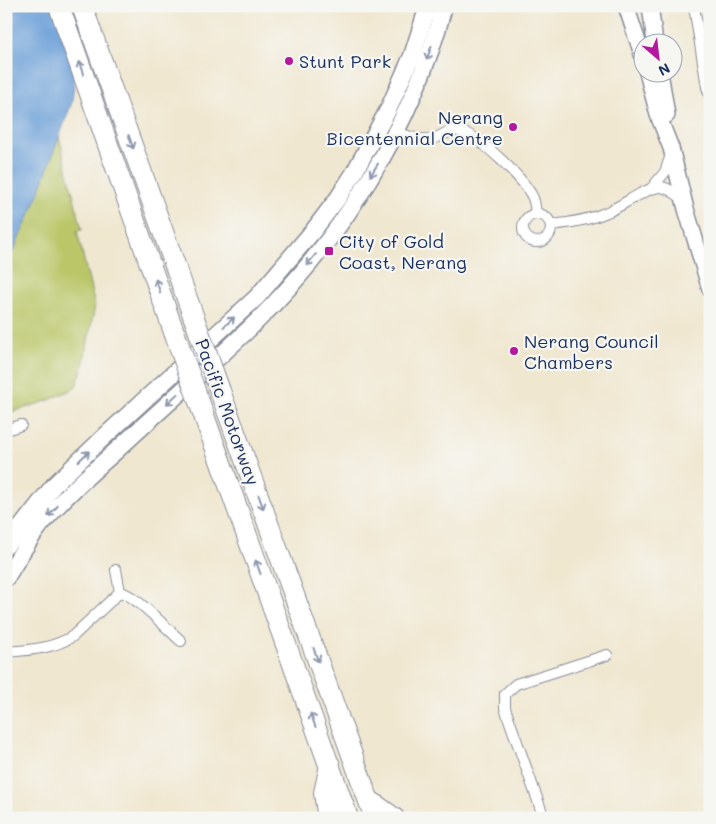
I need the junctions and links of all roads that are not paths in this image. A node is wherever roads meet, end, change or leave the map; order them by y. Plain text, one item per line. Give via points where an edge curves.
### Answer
1 (59, 6) edge
2 (82, 6) edge
3 (428, 6) edge
4 (444, 6) edge
5 (626, 6) edge
6 (635, 6) edge
7 (650, 6) edge
8 (694, 6) edge
9 (635, 32) edge
10 (639, 32) edge
11 (654, 32) edge
12 (650, 82) edge
13 (662, 82) edge
14 (710, 96) edge
15 (380, 125) junction
16 (396, 132) junction
17 (671, 150) junction
18 (650, 190) junction
19 (683, 199) junction
20 (536, 213) junction
21 (551, 225) junction
22 (710, 289) edge
23 (21, 425) dead end
24 (6, 430) edge
25 (6, 546) edge
26 (116, 570) dead end
27 (6, 578) edge
28 (120, 592) junction
29 (181, 641) dead end
30 (6, 652) edge
31 (607, 656) dead end
32 (330, 765) junction
33 (372, 809) edge
34 (328, 818) edge
35 (348, 818) edge
36 (394, 818) edge
37 (544, 818) edge

32 -> 1 highway, Pacific Motorway, bridge
2 -> 33 highway, Pacific Motorway, bridge
3 - 15 main road via 412,56
4 -> 16 main road
5 - 9 main road
6 - 10 main road
7 - 11 main road
8 - 14 street
12 - 17 main road
13 - 17 main road
15 - 16 street
25 -> 15 main road via 54,486 262,291 297,252 333,205
16 - 20 street via 419,139 436,138 450,131 472,136 495,154 528,190
16 -> 27 main road via 351,207 296,279 251,326 74,489 43,522
17 - 18 street via 665,172
17 - 19 main road
18 - 19 street via 663,188
18 - 21 street via 608,212 585,220
19 - 22 main road
20 - 21 street via 543,214
20 - 21 street via 523,222 525,237 532,242 540,242 549,236
23 - 24 street
26 - 28 street
28 - 29 street via 140,604
28 - 30 street via 64,642
31 - 37 street via 516,684 505,694 505,708
32 - 34 highway via 324,793
32 - 35 highway, Pacific Motorway
33 - 36 highway

